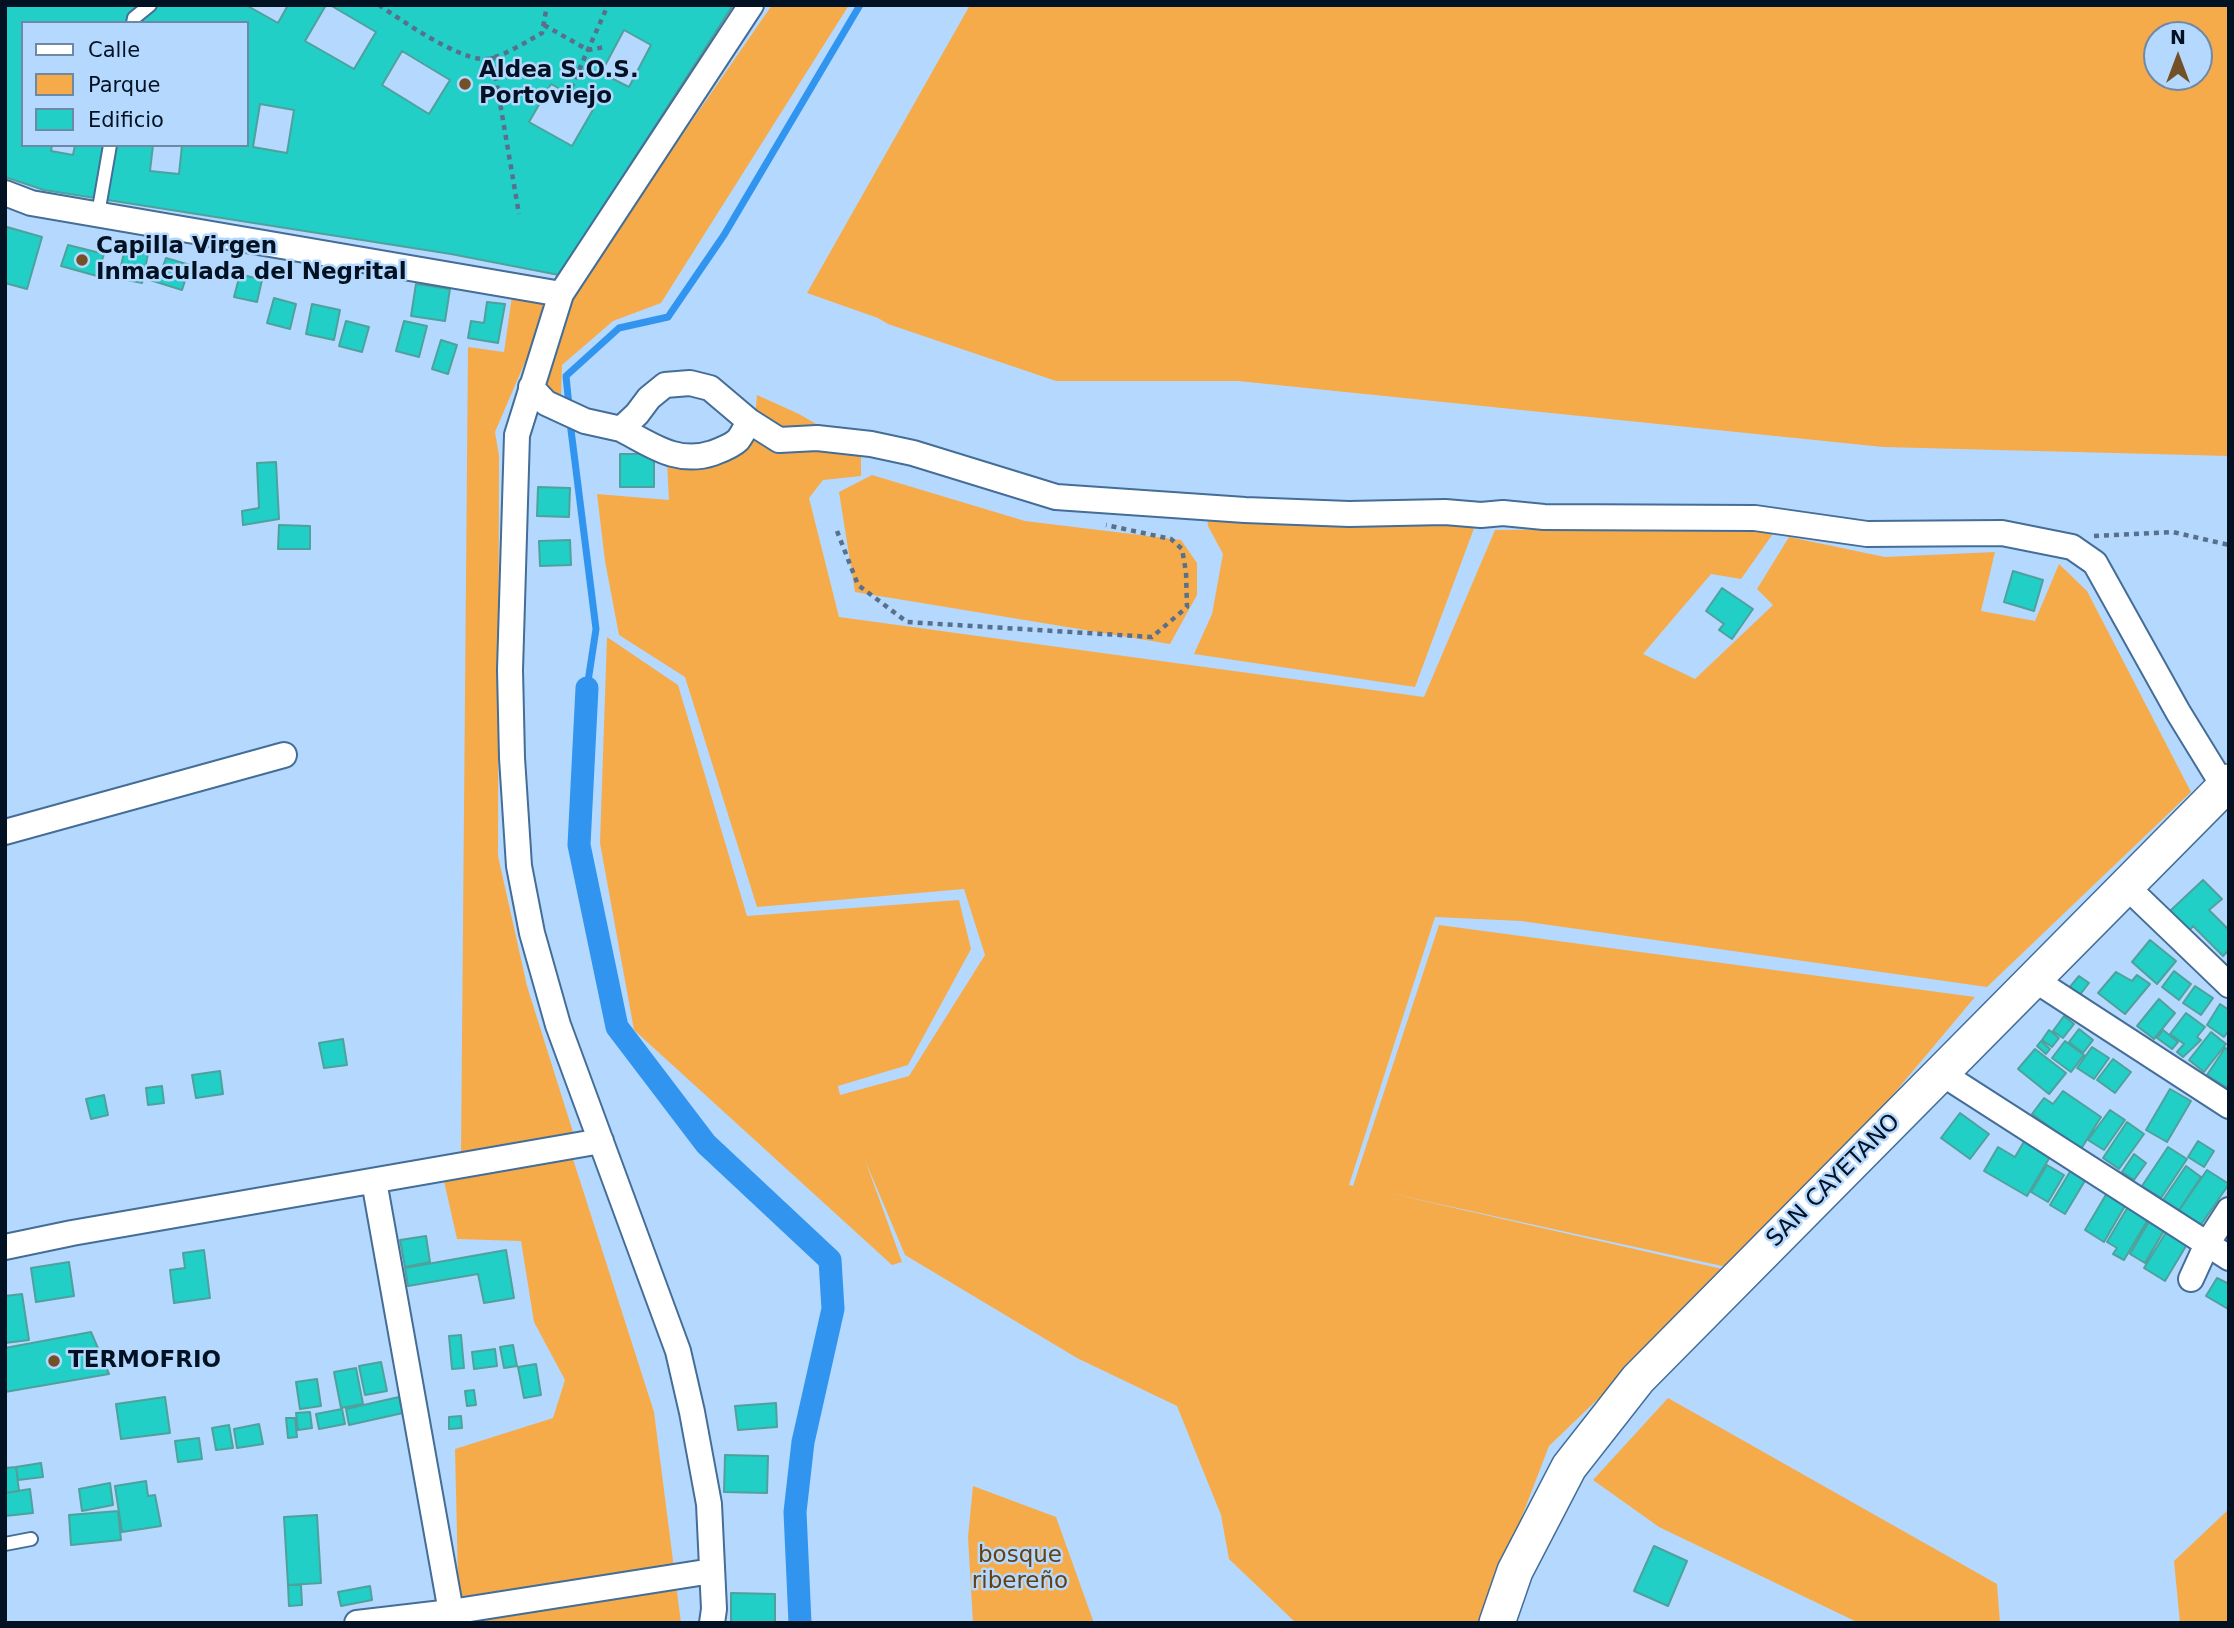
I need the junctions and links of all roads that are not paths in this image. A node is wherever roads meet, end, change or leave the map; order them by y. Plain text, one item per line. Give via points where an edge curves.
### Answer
1 (150, 5) edge
2 (751, 5) edge
3 (133, 21) edge
4 (110, 147) edge
5 (5, 193) edge
6 (98, 214) junction
7 (561, 294) junction
8 (531, 387) junction
9 (749, 421) junction
10 (621, 429) junction
11 (284, 755) dead end
12 (2224, 794) edge
13 (5, 832) edge
14 (2127, 887) junction
15 (2035, 980) junction
16 (2229, 985) edge
17 (1941, 1073) junction
18 (2229, 1106) edge
19 (601, 1140) junction
20 (374, 1181) junction
21 (2229, 1210) edge
22 (2207, 1244) junction
23 (5, 1247) edge
24 (2229, 1258) edge
25 (2191, 1279) dead end
26 (32, 1539) dead end
27 (5, 1544) edge
28 (712, 1571) junction
29 (452, 1617) edge
30 (357, 1623) edge
31 (712, 1623) edge
32 (1497, 1623) edge

1 - 3 lane
2 - 7 street
4 - 6 lane
5 - 6 street via 31,203
6 - 7 street
7 - 8 street
8 - 10 street via 546,403 586,421
8 - 19 street via 517,435 510,670 519,866 558,1025
9 - 10 street via 738,440 701,457 660,450
9 - 10 street via 710,388 665,384
9 - 12 street via 779,440 817,438 882,446 1056,497 1349,514 1755,518 1867,534 2002,533 2072,547 2095,563
11 - 13 street
12 - 14 main road, SAN CAYETANO
14 - 15 main road, SAN CAYETANO
14 - 16 street
15 - 17 main road, SAN CAYETANO
15 - 18 street
17 - 22 street
17 - 32 main road, SAN CAYETANO via 1638,1379 1569,1467 1516,1572
19 - 20 street
19 - 28 street via 678,1351 709,1504
20 - 23 street
20 - 29 street
21 - 22 street
22 - 24 street
22 - 25 street
26 - 27 lane
28 - 29 street
28 - 31 street
29 - 30 street

